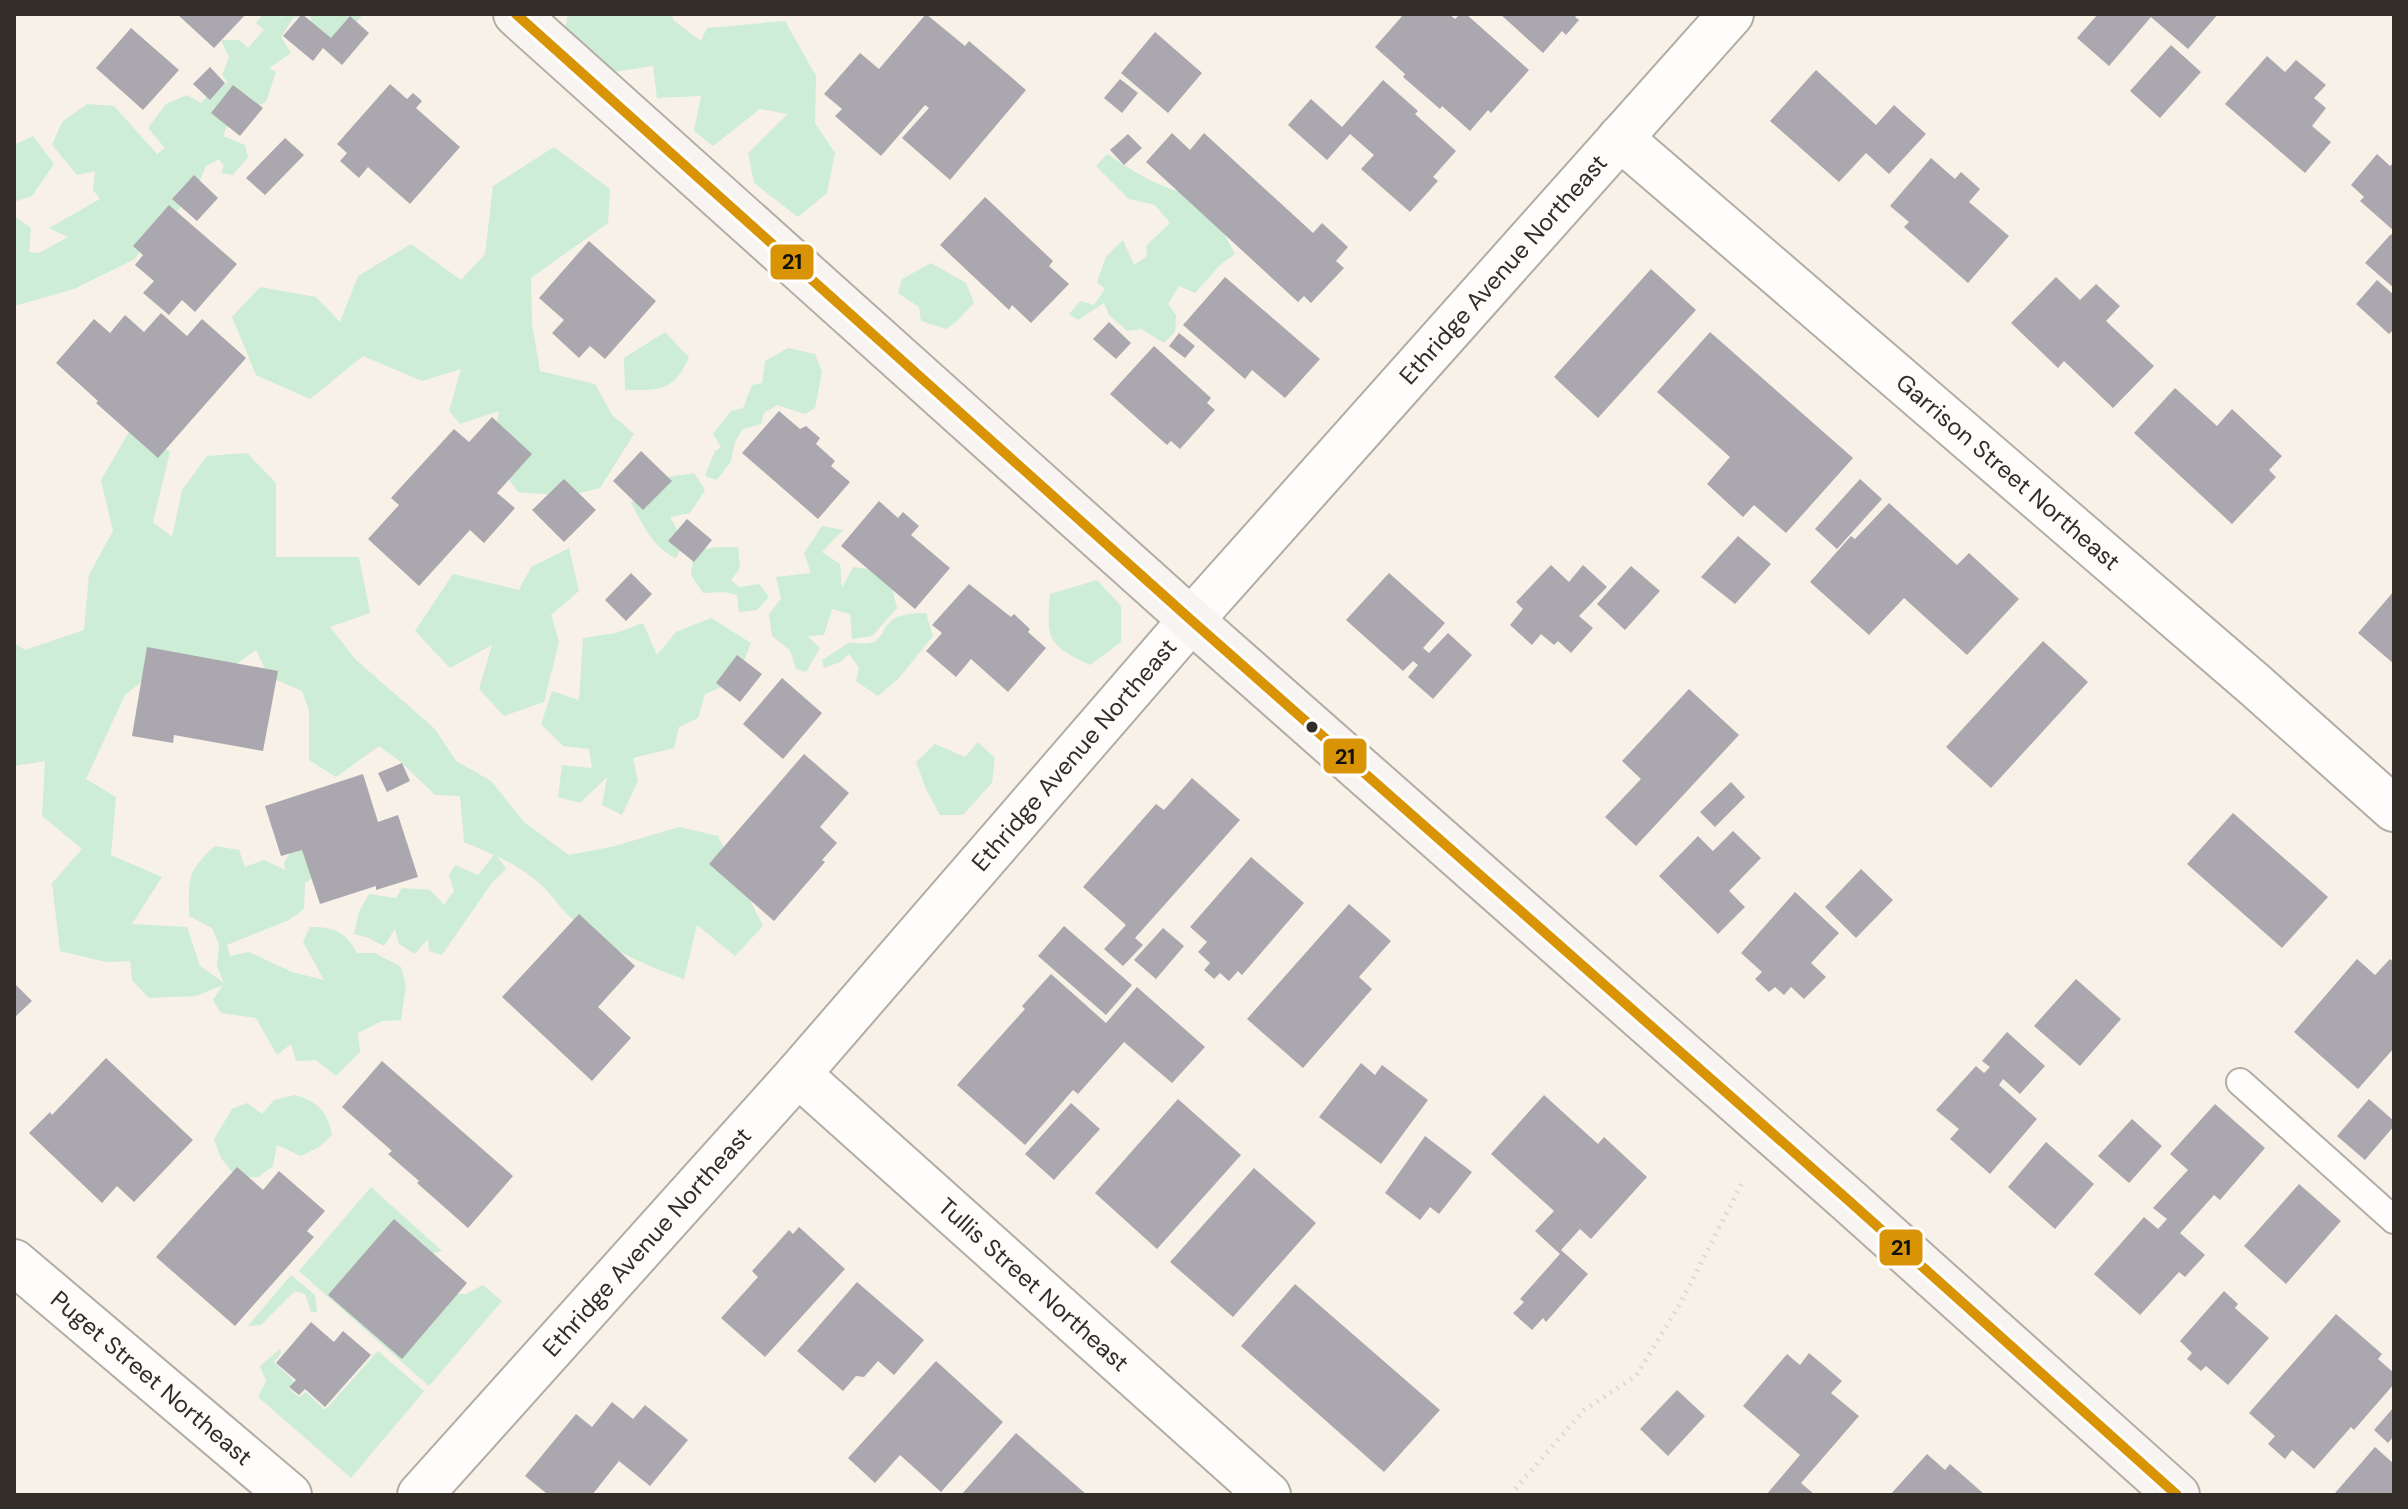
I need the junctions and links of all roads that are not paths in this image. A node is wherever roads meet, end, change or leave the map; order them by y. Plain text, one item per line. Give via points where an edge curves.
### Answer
1 (516, 14) edge
2 (1731, 14) edge
3 (1620, 138) junction
4 (1191, 620) junction
5 (2394, 809) edge
6 (798, 1074) junction
7 (2240, 1082) dead end
8 (2394, 1220) edge
9 (14, 1262) edge
10 (289, 1495) edge
11 (420, 1495) edge
12 (1268, 1495) edge
13 (2177, 1495) edge

1 - 4 street
2 - 3 street, Ethridge Avenue Northeast
3 - 4 street, Ethridge Avenue Northeast
3 - 5 street, Garrison Street Northeast
4 - 6 street, Ethridge Avenue Northeast
4 - 13 street
6 - 11 street, Ethridge Avenue Northeast
6 - 12 street, Tullis Street Northeast
7 - 8 lane
9 - 10 street, Puget Street Northeast

